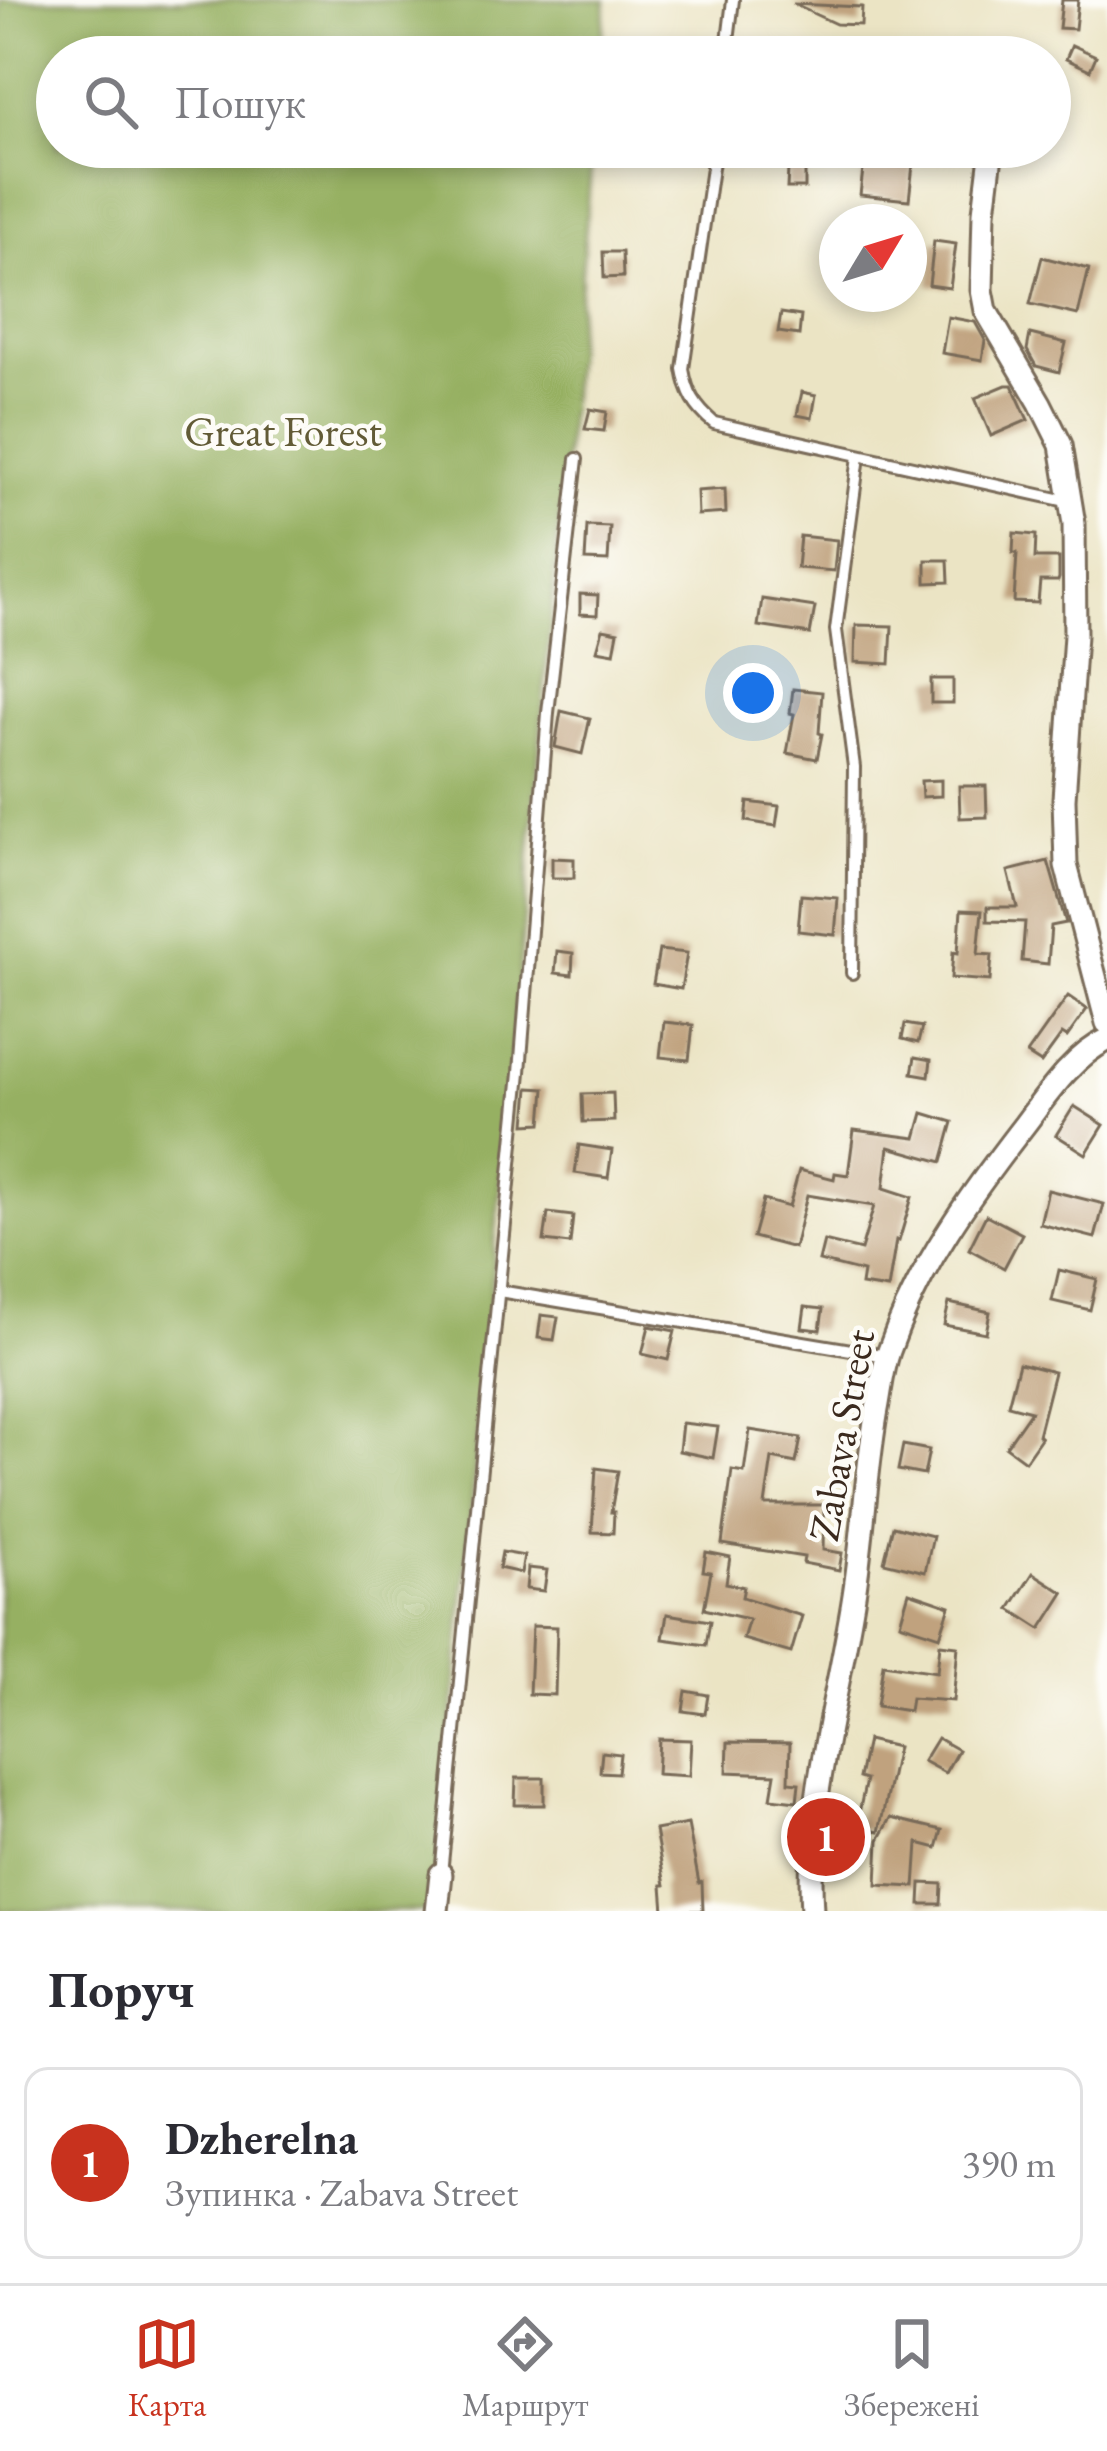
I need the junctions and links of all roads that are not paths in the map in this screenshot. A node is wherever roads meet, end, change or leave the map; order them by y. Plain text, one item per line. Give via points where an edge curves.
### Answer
1 (734, 0) edge
2 (729, 36) edge
3 (712, 168) edge
4 (989, 168) edge
5 (859, 455) junction
6 (578, 459) dead end
7 (1071, 502) junction
8 (852, 973) dead end
9 (1107, 1023) edge
10 (1107, 1040) edge
11 (499, 1291) junction
12 (887, 1356) junction
13 (441, 1874) joint
14 (437, 1911) edge
15 (812, 1911) edge

1 - 2 lane
3 - 5 lane via 683,369 696,408 714,423
4 - 7 street via 986,311 1061,445
5 - 7 lane
5 - 8 lane via 836,630 854,767
6 - 11 lane
7 - 9 street via 1066,865
10 - 12 street, Zabava Street via 1046,1096 969,1196
11 - 12 lane
11 - 13 lane
12 - 15 street, Zabava Street via 813,1814
13 - 14 street

